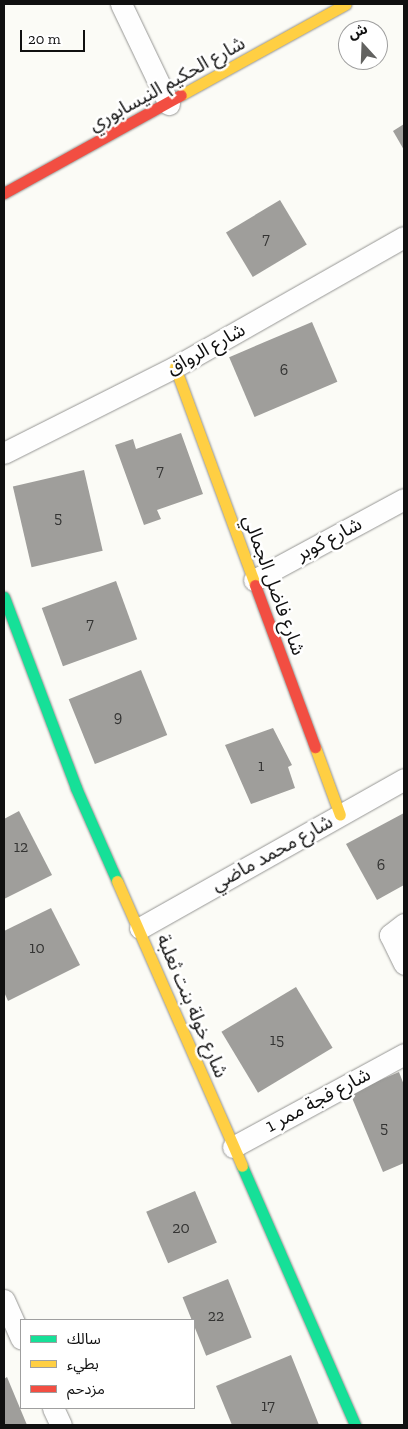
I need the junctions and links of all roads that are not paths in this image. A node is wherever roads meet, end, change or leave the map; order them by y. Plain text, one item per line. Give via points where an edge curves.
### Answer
1 (121, 4) edge
2 (346, 4) edge
3 (168, 104) junction
4 (4, 193) edge
5 (404, 237) edge
6 (176, 367) junction
7 (4, 453) edge
8 (404, 499) edge
9 (254, 580) junction
10 (4, 597) edge
11 (404, 779) edge
12 (340, 815) junction
13 (404, 924) edge
14 (140, 928) junction
15 (404, 964) edge
16 (404, 1054) edge
17 (233, 1147) junction
18 (4, 1300) edge
19 (14, 1336) edge
20 (54, 1409) edge
21 (62, 1425) edge
22 (355, 1425) edge

1 - 3 street
2 - 3 street, شارع الحكيم النيسابوري
3 - 4 street, شارع الحكيم النيسابوري
5 - 6 street, شارع الرواق
6 - 7 street, شارع الرواق
6 - 9 street, شارع فاضل الجمالي
8 - 9 street, شارع كوبر
9 - 12 street, شارع فاضل الجمالي
10 - 14 street, شارع خولة بنت ثعلبة via 38,696
11 - 12 street, شارع محمد ماضي
12 - 14 street, شارع محمد ماضي
13 - 15 street via 390,935
14 - 17 street, شارع خولة بنت ثعلبة
16 - 17 street, شارع فجة ممر 1
17 - 22 street, شارع خولة بنت ثعلبة
18 - 19 street
20 - 21 street

